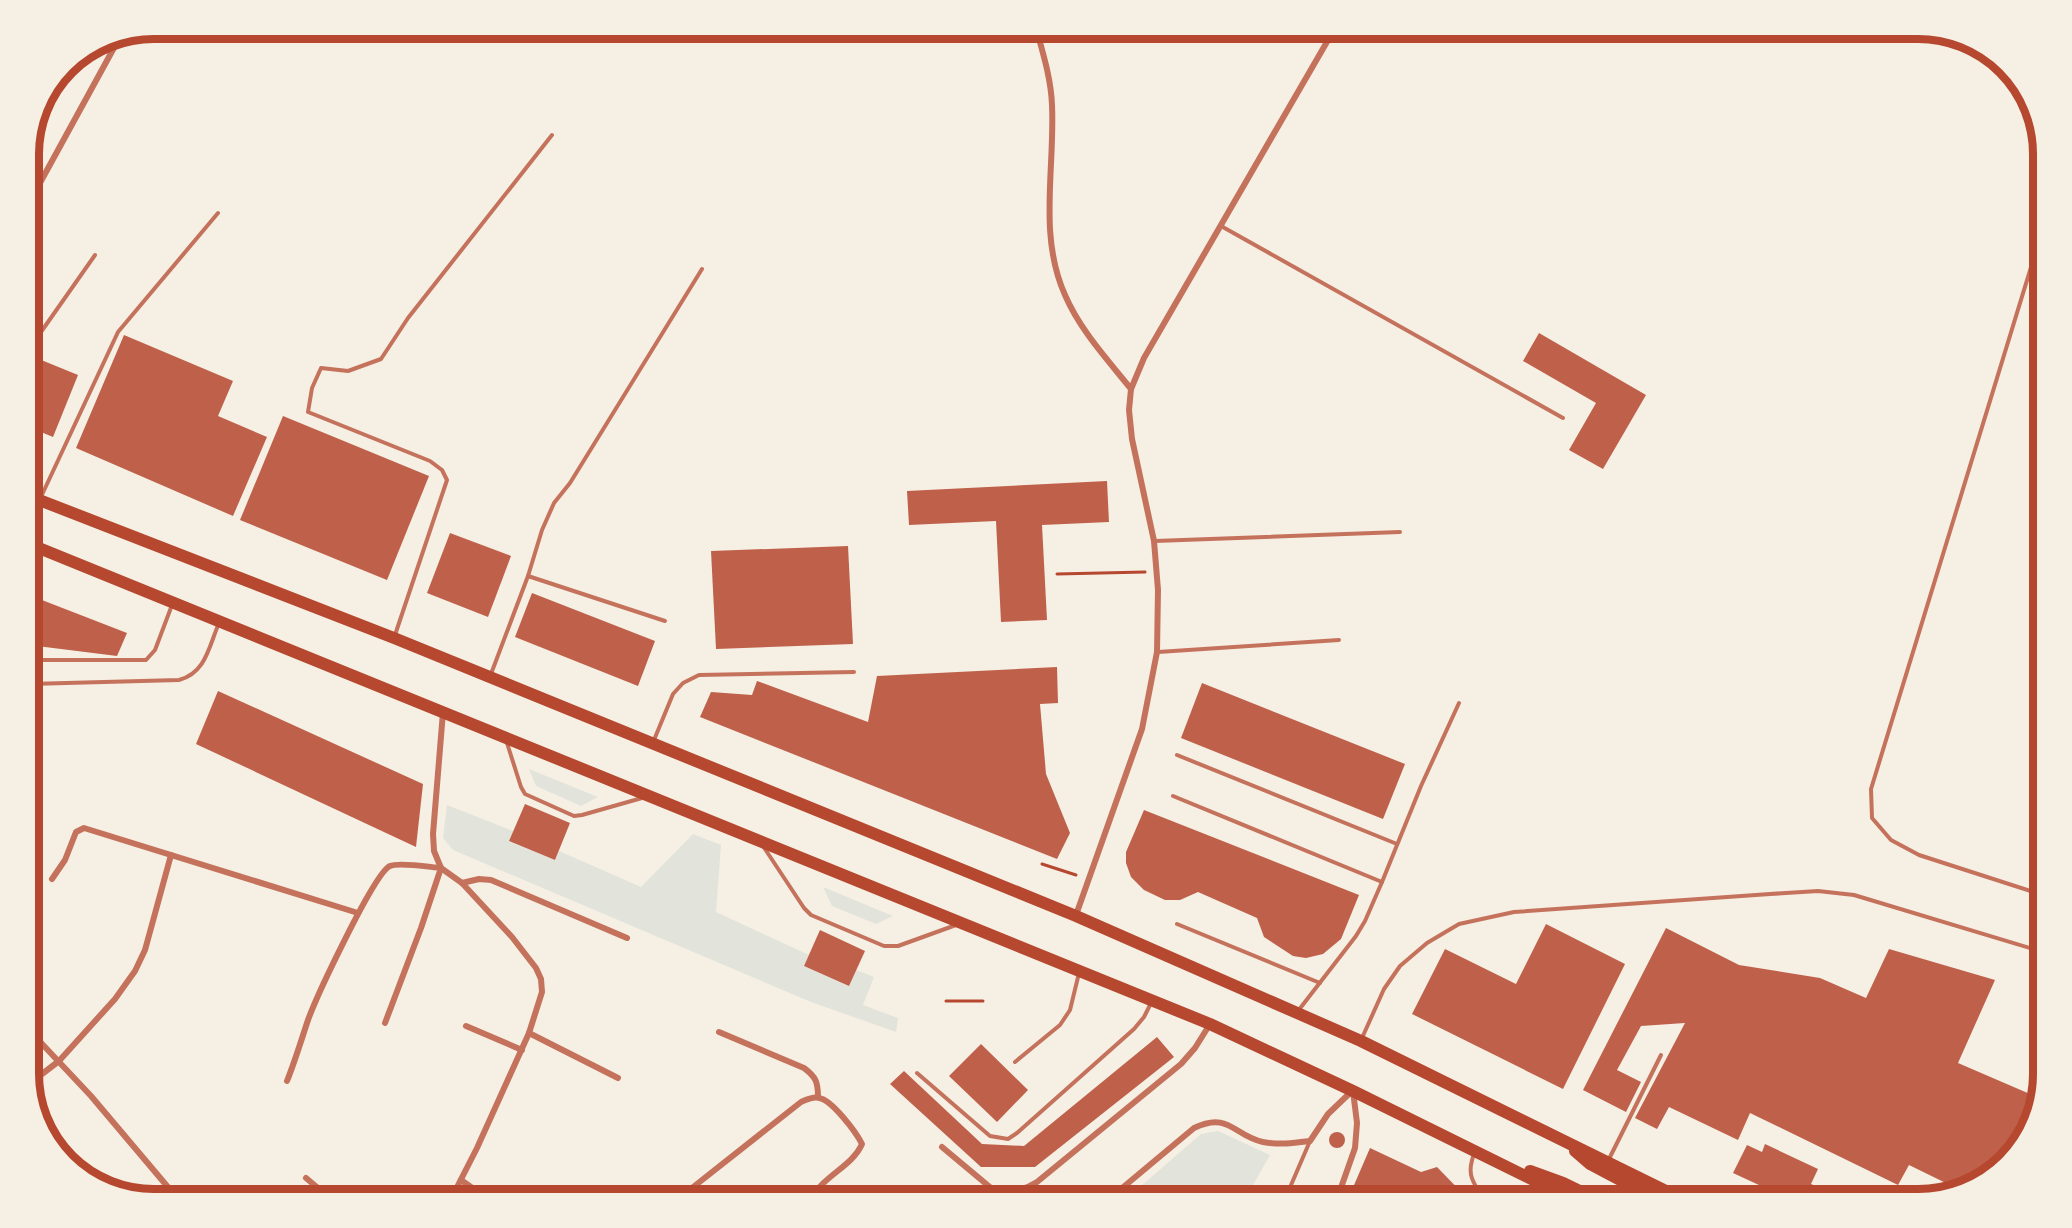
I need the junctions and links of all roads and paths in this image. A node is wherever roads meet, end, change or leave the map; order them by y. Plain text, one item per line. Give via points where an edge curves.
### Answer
1 (1038, 39) edge
2 (1329, 39) edge
3 (115, 46) edge
4 (552, 135) dead end
5 (39, 185) edge
6 (218, 213) dead end
7 (1220, 225) junction
8 (95, 255) dead end
9 (2033, 261) edge
10 (702, 269) dead end
11 (39, 332) edge
12 (1131, 389) junction
13 (1563, 418) dead end
14 (39, 488) edge
15 (39, 500) edge
16 (1400, 532) dead end
17 (1154, 541) junction
18 (39, 548) edge
19 (1156, 572) junction
20 (1057, 574) dead end
21 (528, 576) junction
22 (172, 603) junction
23 (665, 621) dead end
24 (219, 622) junction
25 (394, 638) junction
26 (1339, 640) dead end
27 (1157, 652) junction
28 (39, 660) edge
29 (854, 672) dead end
30 (490, 678) junction
31 (39, 684) edge
32 (1459, 703) dead end
33 (443, 712) junction
34 (505, 736) junction
35 (652, 744) junction
36 (1177, 755) dead end
37 (649, 796) junction
38 (1173, 796) dead end
39 (759, 841) junction
40 (1397, 844) junction
41 (171, 855) junction
42 (1042, 864) dead end
43 (441, 868) junction
44 (1076, 875) dead end
45 (52, 879) dead end
46 (1382, 882) junction
47 (462, 883) junction
48 (2033, 892) edge
49 (358, 913) junction
50 (1076, 916) junction
51 (962, 922) junction
52 (1177, 924) dead end
53 (627, 938) dead end
54 (2033, 949) edge
55 (1080, 970) junction
56 (1320, 983) junction
57 (1153, 1000) junction
58 (946, 1001) dead end
59 (983, 1001) dead end
60 (1298, 1012) junction
61 (385, 1023) dead end
62 (1210, 1024) junction
63 (466, 1026) dead end
64 (719, 1032) dead end
65 (529, 1033) junction
66 (39, 1041) edge
67 (1361, 1041) junction
68 (522, 1050) junction
69 (1661, 1055) dead end
70 (58, 1061) junction
71 (1015, 1062) dead end
72 (917, 1073) dead end
73 (39, 1076) edge
74 (618, 1078) dead end
75 (286, 1082) dead end
76 (1353, 1091) junction
77 (818, 1097) junction
78 (1310, 1141) junction
79 (1564, 1141) junction
80 (942, 1147) dead end
81 (1475, 1152) junction
82 (1607, 1162) junction
83 (306, 1178) dead end
84 (460, 1180) junction
85 (169, 1189) edge
86 (318, 1189) edge
87 (456, 1189) edge
88 (473, 1189) edge
89 (692, 1189) edge
90 (818, 1189) edge
91 (992, 1189) edge
92 (1025, 1189) edge
93 (1122, 1189) edge
94 (1290, 1189) edge
95 (1341, 1189) edge
96 (1477, 1189) edge
97 (1550, 1189) edge
98 (1575, 1189) edge
99 (1636, 1189) edge
100 (1660, 1189) edge

1 - 12 street via 1052,103 1051,248 1076,318
2 - 7 street
3 - 5 street
4 - 25 lane via 408,318 381,359 348,371 321,368 312,388 308,412 430,461 447,480
6 - 14 lane via 118,332
7 - 12 street via 1144,358
7 - 13 lane
8 - 11 lane
9 - 48 lane via 1871,789 1872,818 1891,840 1919,855
10 - 21 lane via 554,503
12 - 17 street via 1132,439
15 - 25 main road
16 - 17 lane
17 - 19 street
18 - 22 main road
19 - 20 path
19 - 27 street
21 - 23 lane
21 - 30 lane
22 - 24 main road
22 - 28 lane via 155,650 146,660
24 - 31 lane via 201,668 191,677
24 - 33 main road
25 - 30 main road
26 - 27 lane
27 - 50 street via 1142,729
29 - 35 lane via 699,675 673,694
30 - 35 main road
32 - 40 lane
33 - 34 main road
33 - 43 street via 433,834
34 - 37 main road
34 - 37 lane via 525,794 574,816
35 - 50 main road
36 - 40 lane
37 - 39 main road
38 - 46 lane
39 - 51 main road
39 - 51 lane via 811,915 884,946 898,946
40 - 46 lane
41 - 45 street via 84,828 76,832 65,861
41 - 49 street
41 - 70 street via 145,950 135,971 115,999
42 - 44 path
43 - 47 street
43 - 49 street via 392,865 384,870
43 - 61 street
46 - 56 lane via 1356,936
47 - 53 street via 491,880
47 - 65 street via 538,973 542,992
49 - 75 street via 308,1019
50 - 60 main road
51 - 55 main road
52 - 56 lane
54 - 67 lane via 1837,892 1514,912 1460,924 1418,950 1400,966 1384,989
55 - 57 main road
55 - 71 lane via 1066,1017
56 - 60 lane
57 - 62 main road
57 - 72 lane via 1134,1029 1008,1138 990,1136
58 - 59 path
60 - 67 main road
62 - 76 main road
62 - 92 street via 1181,1064
63 - 68 street
64 - 77 street via 804,1068 815,1077
65 - 68 street
65 - 74 street
66 - 70 street
67 - 79 main road
68 - 84 street
69 - 82 lane
70 - 73 street
70 - 85 street
76 - 78 street via 1328,1114
76 - 81 main road
76 - 95 street via 1355,1148
77 - 89 street via 801,1102
77 - 90 street via 827,1101 862,1144
78 - 93 street via 1261,1142 1223,1122 1207,1121
78 - 94 lane
79 - 82 main road
79 - 99 main road via 1590,1164
80 - 91 street
81 - 96 lane via 1469,1174
81 - 97 main road
81 - 98 main road
82 - 100 main road
83 - 86 street
84 - 87 street
84 - 88 street

